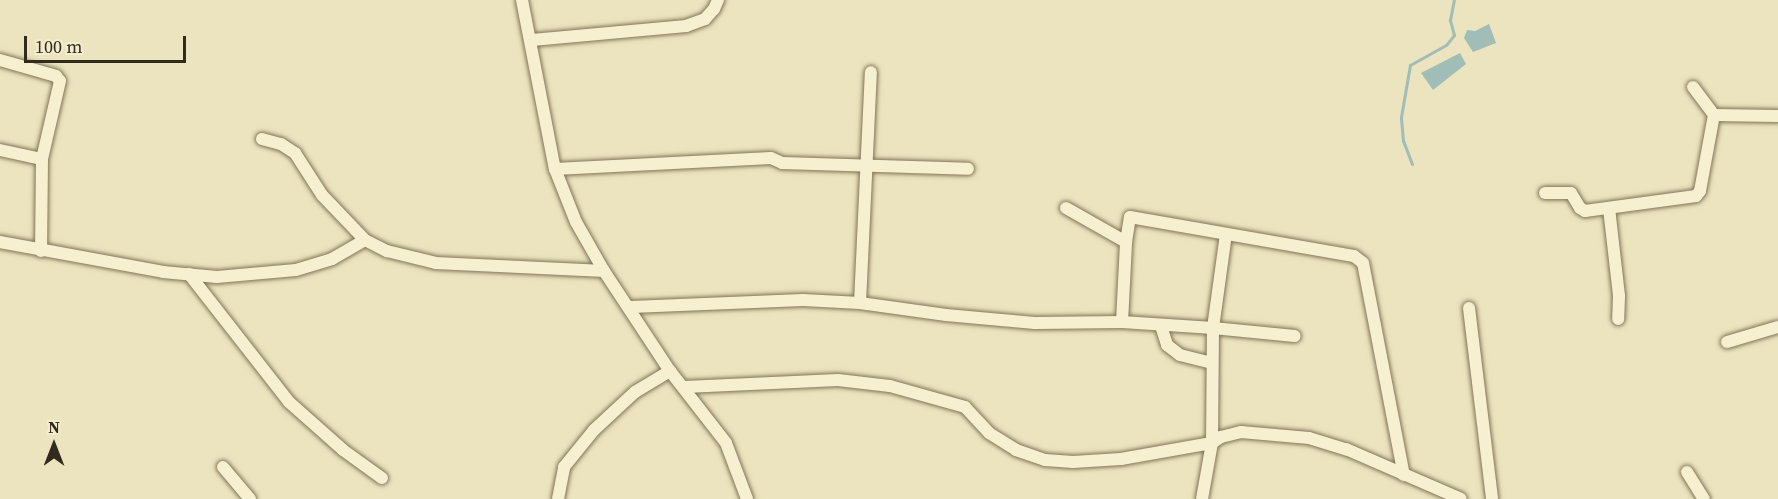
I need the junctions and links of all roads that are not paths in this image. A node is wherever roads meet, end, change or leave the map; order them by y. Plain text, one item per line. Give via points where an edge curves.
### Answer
1 (522, 0) edge
2 (718, 0) edge
3 (532, 40) junction
4 (0, 60) edge
5 (871, 72) dead end
6 (1693, 87) dead end
7 (1714, 116) junction
8 (1778, 116) edge
9 (262, 139) dead end
10 (0, 150) edge
11 (42, 159) junction
12 (868, 167) junction
13 (555, 169) junction
14 (968, 169) dead end
15 (1545, 193) dead end
16 (1066, 208) dead end
17 (1609, 208) junction
18 (1226, 234) junction
19 (365, 240) junction
20 (0, 242) edge
21 (1126, 242) junction
22 (41, 251) junction
23 (604, 271) junction
24 (189, 274) junction
25 (861, 303) junction
26 (631, 307) junction
27 (1469, 309) dead end
28 (1618, 319) dead end
29 (1122, 322) junction
30 (1161, 326) junction
31 (1778, 327) edge
32 (1213, 328) junction
33 (1295, 336) dead end
34 (1727, 342) dead end
35 (1211, 363) junction
36 (670, 370) junction
37 (685, 387) junction
38 (1212, 443) junction
39 (223, 467) dead end
40 (1687, 472) dead end
41 (1404, 475) junction
42 (382, 478) dead end
43 (250, 499) edge
44 (558, 499) edge
45 (747, 499) edge
46 (1202, 499) edge
47 (1461, 499) edge
48 (1492, 499) edge
49 (1704, 499) edge

1 - 3 street
2 - 3 street via 705,20 686,26
3 - 13 street
4 - 11 street via 56,76 60,81
5 - 12 street
6 - 7 street
7 - 8 street
7 - 17 street via 1696,196
9 - 19 street via 295,153 322,195
10 - 11 street
11 - 22 street
12 - 13 street via 782,163 771,158
12 - 14 street
12 - 25 street
13 - 23 street via 576,222
15 - 17 street via 1571,194 1585,211
16 - 21 street
17 - 28 street
18 - 21 street via 1130,217
18 - 32 street
18 - 41 street via 1360,258 1364,263
19 - 23 street via 396,254 436,263
19 - 24 street via 332,259 296,270 217,277
20 - 22 street
21 - 29 street
22 - 24 street
23 - 26 street
24 - 42 street via 289,402
25 - 26 street via 803,300
25 - 29 street via 1035,323
26 - 36 street
27 - 48 street
29 - 30 street
30 - 32 street
30 - 35 street via 1167,345 1180,355
31 - 34 street
32 - 33 street
32 - 35 street
35 - 38 street
36 - 37 street
36 - 44 street via 635,392 594,430 564,467
37 - 38 street via 838,380 890,386 966,407 989,432 1016,450 1045,460 1121,459
37 - 45 street via 726,443
38 - 41 street via 1240,432 1309,438 1346,449
38 - 46 street
39 - 43 street
40 - 49 street
41 - 47 street

